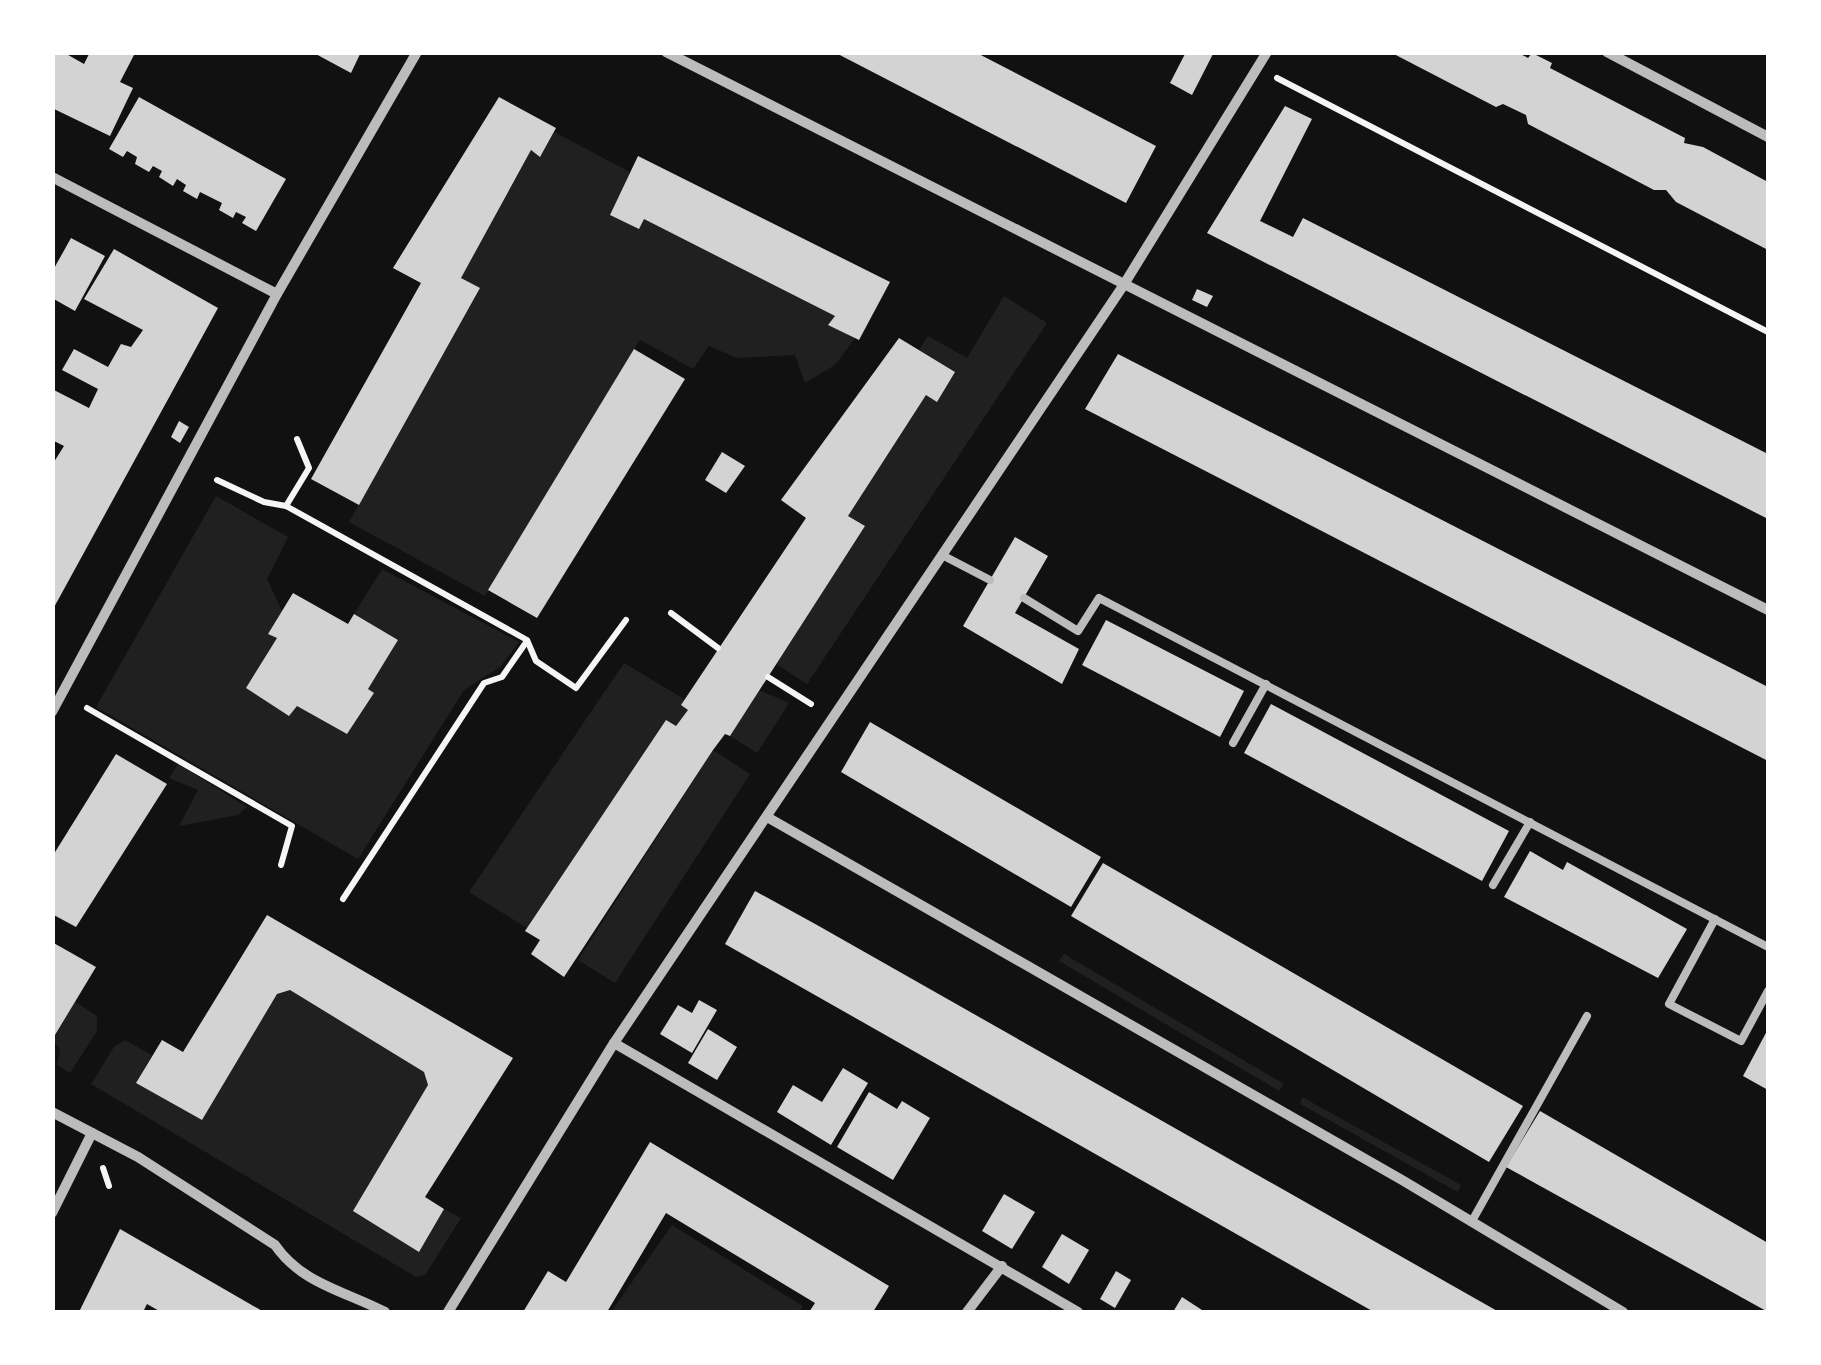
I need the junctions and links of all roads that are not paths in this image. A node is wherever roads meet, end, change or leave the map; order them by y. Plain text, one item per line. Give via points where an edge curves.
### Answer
1 (417, 52) edge
2 (666, 52) edge
3 (1267, 52) edge
4 (1607, 52) edge
5 (1768, 136) edge
6 (52, 177) edge
7 (1123, 286) junction
8 (277, 294) junction
9 (942, 556) junction
10 (990, 580) dead end
11 (1024, 598) dead end
12 (1768, 610) edge
13 (1266, 684) junction
14 (52, 712) edge
15 (1233, 743) dead end
16 (767, 816) junction
17 (1530, 822) junction
18 (1493, 885) dead end
19 (1715, 918) junction
20 (1768, 947) edge
21 (1767, 998) edge
22 (1587, 1016) dead end
23 (614, 1043) junction
24 (52, 1112) edge
25 (92, 1134) junction
26 (52, 1213) edge
27 (1472, 1221) junction
28 (1002, 1266) junction
29 (385, 1312) edge
30 (448, 1312) edge
31 (967, 1312) edge
32 (1078, 1312) edge
33 (1623, 1312) edge

1 - 8 street
2 - 7 street
3 - 7 street
4 - 5 street
6 - 8 street
7 - 9 street
7 - 12 street
8 - 14 street
9 - 10 lane
9 - 16 street
11 - 13 lane via 1078,631 1099,598
13 - 15 lane
13 - 17 lane
16 - 23 street
16 - 27 street
17 - 18 lane
17 - 19 lane
19 - 20 lane
19 - 21 lane via 1668,1004 1741,1041
22 - 27 lane
23 - 28 street
23 - 30 street
24 - 25 street
25 - 26 street
25 - 29 street via 275,1245 321,1286
27 - 33 street
28 - 31 street
28 - 32 street

